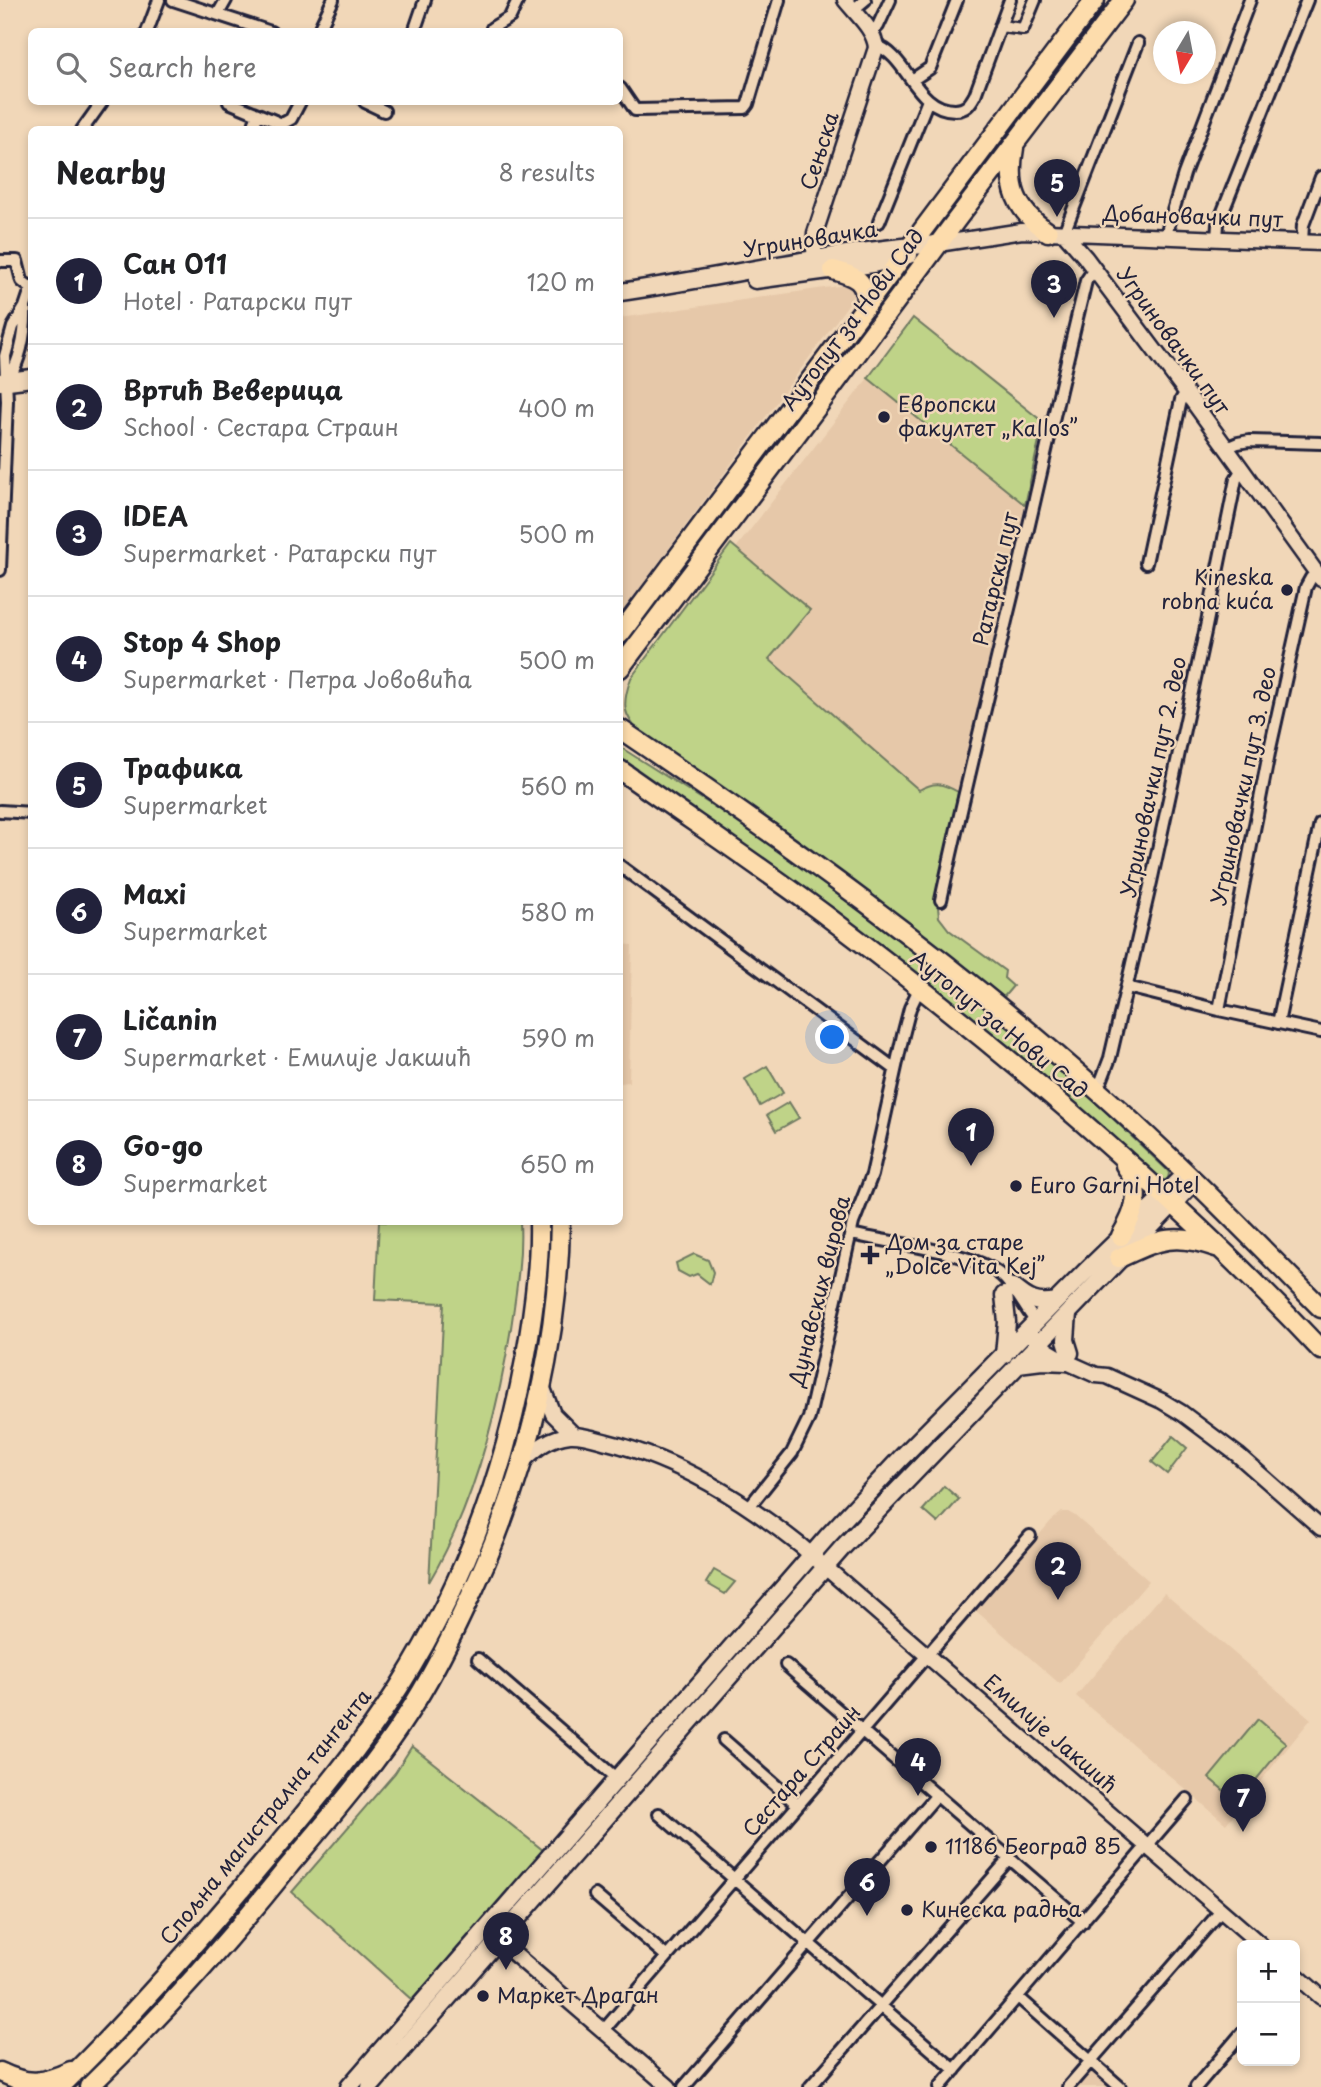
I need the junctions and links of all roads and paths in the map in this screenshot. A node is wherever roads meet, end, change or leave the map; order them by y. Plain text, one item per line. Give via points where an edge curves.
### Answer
1 (159, 0) edge
2 (173, 0) edge
3 (226, 0) edge
4 (333, 0) edge
5 (425, 0) edge
6 (518, 0) edge
7 (779, 0) edge
8 (865, 0) edge
9 (890, 0) edge
10 (957, 0) edge
11 (1010, 0) edge
12 (1035, 0) edge
13 (1096, 0) edge
14 (1124, 0) edge
15 (1250, 0) edge
16 (1307, 0) edge
17 (849, 5) edge
18 (218, 14) junction
19 (1000, 26) junction
20 (148, 28) edge
21 (259, 28) edge
22 (320, 28) edge
23 (415, 28) edge
24 (492, 28) dead end
25 (873, 39) junction
26 (1138, 43) dead end
27 (912, 80) junction
28 (623, 92) edge
29 (928, 100) junction
30 (100, 105) edge
31 (235, 105) edge
32 (298, 105) edge
33 (371, 105) edge
34 (384, 111) dead end
35 (257, 115) junction
36 (85, 126) edge
37 (254, 126) edge
38 (1014, 146) junction
39 (1321, 177) edge
40 (879, 222) dead end
41 (1056, 232) junction
42 (1165, 238) junction
43 (1217, 239) junction
44 (1302, 242) junction
45 (1321, 243) edge
46 (938, 244) junction
47 (907, 252) junction
48 (0, 261) edge
49 (822, 267) junction
50 (1094, 269) junction
51 (28, 285) edge
52 (623, 292) edge
53 (28, 297) edge
54 (866, 306) junction
55 (28, 378) edge
56 (4, 381) edge
57 (1186, 393) junction
58 (1321, 443) edge
59 (1226, 448) junction
60 (1241, 471) junction
61 (1146, 563) dead end
62 (0, 570) edge
63 (1319, 576) edge
64 (623, 630) edge
65 (623, 664) edge
66 (623, 724) edge
67 (623, 731) edge
68 (636, 740) junction
69 (628, 780) edge
70 (0, 811) edge
71 (28, 813) edge
72 (1320, 824) edge
73 (623, 868) edge
74 (941, 900) dead end
75 (920, 987) junction
76 (1127, 988) junction
77 (1219, 1010) junction
78 (1278, 1023) junction
79 (1321, 1032) edge
80 (895, 1069) junction
81 (1096, 1089) junction
82 (1112, 1149) junction
83 (1190, 1178) junction
84 (1169, 1201) junction
85 (539, 1225) edge
86 (560, 1225) edge
87 (850, 1234) junction
88 (1121, 1236) junction
89 (1219, 1248) junction
90 (1119, 1258) junction
91 (1009, 1291) junction
92 (1062, 1307) junction
93 (1321, 1308) edge
94 (1037, 1333) junction
95 (1321, 1350) edge
96 (1004, 1355) junction
97 (1069, 1357) junction
98 (1018, 1364) junction
99 (542, 1386) junction
100 (573, 1434) junction
101 (523, 1461) junction
102 (749, 1507) junction
103 (1321, 1528) edge
104 (1030, 1536) dead end
105 (811, 1555) junction
106 (825, 1567) junction
107 (927, 1655) junction
108 (478, 1659) dead end
109 (786, 1665) dead end
110 (861, 1731) junction
111 (723, 1740) dead end
112 (617, 1779) junction
113 (937, 1795) junction
114 (1187, 1799) dead end
115 (798, 1805) junction
116 (659, 1814) dead end
117 (1147, 1846) junction
118 (1010, 1857) junction
119 (250, 1878) junction
120 (734, 1878) junction
121 (268, 1892) junction
122 (596, 1895) dead end
123 (1221, 1911) junction
124 (1083, 1922) junction
125 (493, 1935) junction
126 (1255, 1940) edge
127 (808, 1943) junction
128 (666, 1956) junction
129 (1300, 1979) edge
130 (1018, 1997) junction
131 (1321, 1997) edge
132 (880, 2005) junction
133 (603, 2031) junction
134 (1237, 2039) edge
135 (1091, 2061) junction
136 (80, 2067) junction
137 (955, 2070) junction
138 (0, 2073) edge
139 (92, 2086) edge
140 (15, 2087) edge
141 (60, 2087) edge
142 (349, 2087) edge
143 (370, 2087) edge
144 (669, 2087) edge
145 (684, 2087) edge
146 (810, 2087) edge
147 (940, 2087) edge
148 (1068, 2087) edge
149 (1120, 2087) edge
150 (1196, 2087) edge

1 - 20 street
2 - 18 street
3 - 18 street
4 - 22 street
5 - 23 street
6 - 24 street via 510,18
7 - 28 street via 745,108 635,110
8 - 17 street
9 - 25 street
10 - 27 street via 933,63
11 - 19 street
12 - 19 street via 1023,29
13 - 47 main road, Аутопут за Нови Сад
14 - 38 main road, Аутопут за Нови Сад
15 - 42 street via 1184,174
16 - 43 street via 1218,224
17 - 25 street
18 - 21 street
19 - 29 street via 968,107 950,110
25 - 27 street
25 - 49 street, Сењска via 873,57 816,233
26 - 41 street
27 - 29 street
29 - 40 street
30 - 36 street
31 - 35 street
32 - 35 street via 285,123
33 - 34 street
35 - 37 street
38 - 41 main road via 1013,189 1024,211 1038,225
38 - 46 main road, Аутопут за Нови Сад
39 - 44 street
41 - 42 street, Добановачки пут
41 - 46 street via 997,234
41 - 50 street, Угриновачки пут
42 - 43 street, Добановачки пут
43 - 44 street, Добановачки пут
44 - 45 street, Добановачки пут
46 - 47 main road, Угриновачка
46 - 65 main road, Аутопут за Нови Сад
47 - 49 main road, Угриновачка
47 - 54 main road, Аутопут за Нови Сад
48 - 51 street via 17,261 22,281
49 - 52 main road, Угриновачка via 746,281 702,280
49 - 54 main road via 862,283
50 - 57 street, Угриновачки пут
50 - 74 street, Ратарски пут via 1086,281 1064,369
53 - 56 street via 19,356
54 - 64 main road, Аутопут за Нови Сад
55 - 56 main road
56 - 62 street
57 - 59 street, Угриновачки пут
57 - 61 street
58 - 59 street via 1249,441
59 - 60 street, Угриновачки пут
60 - 63 street, Угриновачки пут
60 - 76 street, Угриновачки пут 2. део
63 - 77 street, Угриновачки пут 3. део via 1311,578 1306,587
66 - 68 main road
67 - 68 main road, Аутопут за Нови Сад
68 - 81 main road, Аутопут за Нови Сад via 909,934
69 - 75 main road, Аутопут за Нови Сад via 825,915
70 - 71 street
72 - 78 street
73 - 80 street
75 - 80 street, Дунавских вирова
75 - 82 main road, Аутопут за Нови Сад
76 - 77 street
76 - 81 street, Угриновачки пут 2. део via 1107,1068
77 - 78 street
78 - 79 street
80 - 87 street, Дунавских вирова via 875,1166
81 - 83 main road, Аутопут за Нови Сад
82 - 84 main road, Аутопут за Нови Сад
82 - 88 main road via 1129,1170 1137,1195
83 - 84 main road
83 - 93 main road, Аутопут за Нови Сад
84 - 88 main road
84 - 89 main road, Аутопут за Нови Сад
84 - 90 main road
85 - 119 main road, Спољна магистрална тангента via 536,1287 512,1424 460,1574 377,1721
86 - 99 main road via 557,1291
87 - 91 street via 964,1258 997,1272
87 - 102 street, Дунавских вирова via 806,1429
88 - 92 main road
89 - 90 main road via 1174,1238
89 - 95 main road, Аутопут за Нови Сад
90 - 92 main road
91 - 92 main road via 1035,1303
91 - 94 street
91 - 96 main road
92 - 94 main road
92 - 97 main road
94 - 96 main road
94 - 97 street
94 - 98 main road
96 - 105 main road
97 - 98 main road
97 - 103 street via 1101,1368 1107,1377 1182,1413
98 - 106 main road
99 - 100 street via 553,1414
99 - 101 main road
100 - 101 street via 545,1443
100 - 102 street via 670,1463
101 - 121 main road via 479,1579 432,1675 377,1757
102 - 105 street
104 - 107 street, Сестара Страин
105 - 106 street, Емилије Јакшић
105 - 112 main road
106 - 107 street, Емилије Јакшић
106 - 125 main road
107 - 110 street, Сестара Страин
107 - 117 street, Емилије Јакшић
108 - 112 street
109 - 110 street
110 - 113 street
110 - 115 street, Сестара Страин
111 - 115 street
112 - 125 main road
113 - 118 street
113 - 127 street
114 - 117 street
115 - 120 street, Сестара Страин
116 - 120 street
117 - 123 street, Емилије Јакшић
117 - 124 street
118 - 124 street
118 - 132 street
119 - 121 main road
119 - 136 main road, Спољна магистрална тангента
120 - 127 street
120 - 128 street, Сестара Страин
121 - 139 main road via 163,2013
122 - 128 street
123 - 126 street, Емилије Јакшић
123 - 135 street
124 - 130 street
125 - 133 street
125 - 142 main road
125 - 143 main road
127 - 132 street
127 - 145 street
128 - 133 street, Сестара Страин
129 - 131 street
130 - 135 street
130 - 137 street
132 - 137 street
132 - 146 street
133 - 144 street
134 - 150 street
135 - 148 street
135 - 149 street
136 - 138 main road via 37,2083
136 - 141 main road, Спољна магистрална тангента
137 - 147 street
138 - 140 main road

